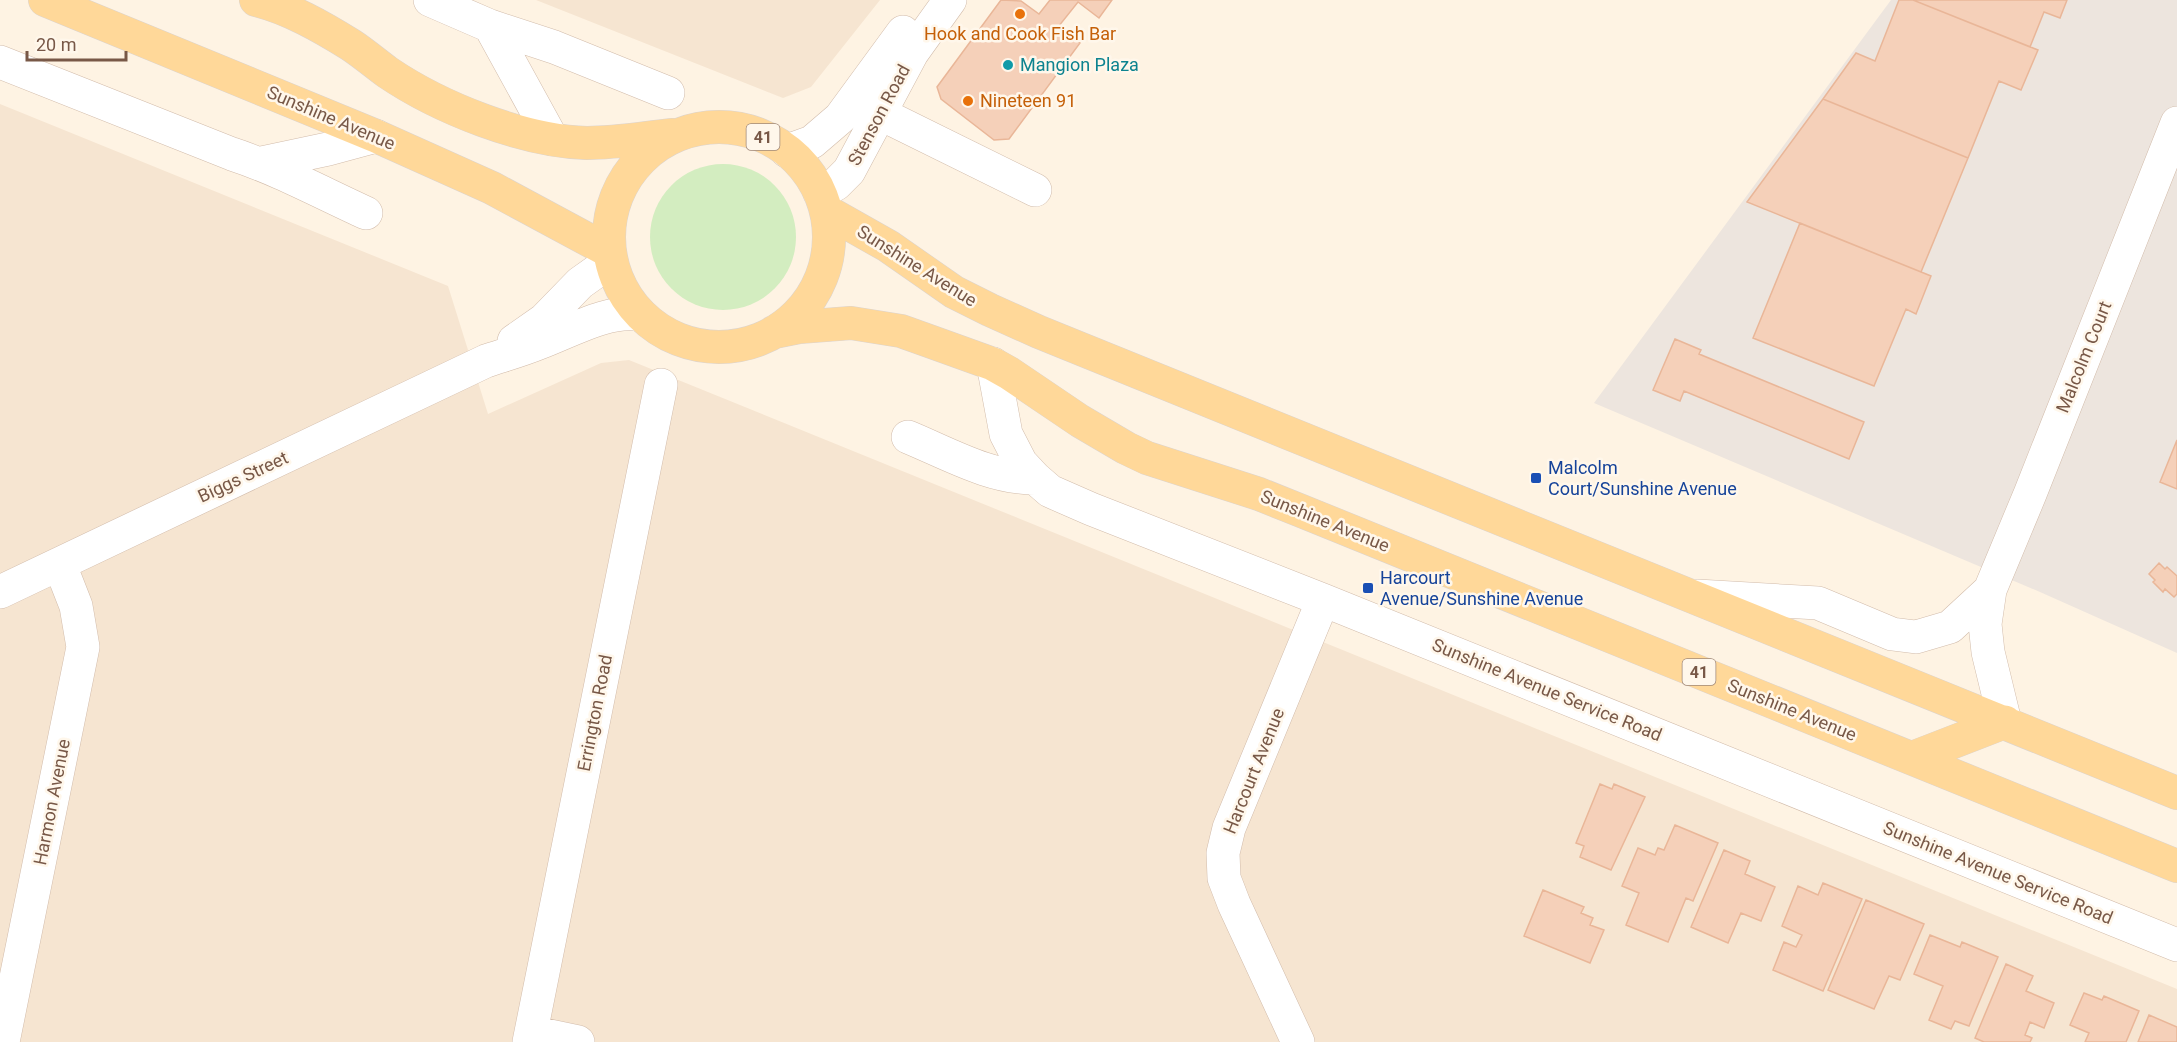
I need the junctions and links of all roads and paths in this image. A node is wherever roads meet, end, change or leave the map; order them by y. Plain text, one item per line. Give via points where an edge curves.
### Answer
1 (45, 0) edge
2 (256, 0) edge
3 (430, 0) edge
4 (926, 0) edge
5 (950, 0) edge
6 (490, 26) junction
7 (0, 62) edge
8 (668, 93) dead end
9 (879, 113) junction
10 (2177, 123) edge
11 (683, 134) junction
12 (376, 136) junction
13 (552, 139) junction
14 (788, 151) junction
15 (262, 164) junction
16 (1035, 190) dead end
17 (823, 202) junction
18 (366, 213) dead end
19 (610, 256) junction
20 (641, 315) junction
21 (774, 332) junction
22 (486, 361) junction
23 (993, 364) junction
24 (661, 385) dead end
25 (908, 437) dead end
26 (1035, 478) junction
27 (60, 565) junction
28 (1990, 590) junction
29 (0, 592) edge
30 (1694, 596) junction
31 (1323, 600) junction
32 (2005, 723) junction
33 (1912, 758) junction
34 (2177, 793) edge
35 (2177, 866) edge
36 (2177, 945) edge
37 (530, 1037) edge
38 (3, 1042) edge
39 (578, 1042) edge
40 (1298, 1042) edge

1 - 12 main road, Sunshine Avenue
2 - 13 main road, 41 via 318,26 412,88 441,102 507,128
3 - 6 street
4 - 14 street, Stenson Road via 840,118 812,142
5 - 9 street, Stenson Road via 912,53
6 - 8 street
6 - 13 street
7 - 15 street
9 - 16 street
9 - 17 street, Stenson Road via 849,171
10 - 28 street, Malcolm Court
11 - 13 main road, 41 via 621,142
11 - 14 main road, 41 via 704,129 748,131
11 - 19 main road, 41 via 641,160 626,180 615,202
12 - 15 street
12 - 19 main road, Sunshine Avenue via 492,188
14 - 17 main road, 41 via 806,170
15 - 18 street
17 - 21 main road, 41 via 830,239 825,267 814,293 796,315
17 - 30 main road, Sunshine Avenue / 41 via 954,292 990,310
19 - 20 main road, 41 via 622,290
19 - 22 street, Biggs Street via 544,320
20 - 21 main road, 41 via 657,328 694,345 735,346
20 - 22 street, Biggs Street via 628,312 594,321
21 - 23 main road, Sunshine Avenue / 41 via 851,323 876,326
22 - 27 street, Biggs Street
23 - 26 street, Sunshine Avenue Service Road via 1006,434 1021,463
23 - 33 main road, Sunshine Avenue / 41 via 1108,438 1147,458 1259,494
24 - 37 street, Errington Road
25 - 26 street via 995,473
26 - 31 street, Sunshine Avenue Service Road via 1069,500
27 - 29 street, Biggs Street
27 - 38 street, Harmon Avenue via 76,606 83,647
28 - 30 street, Malcolm Court via 1950,627 1916,637 1892,634 1818,603
28 - 32 street, Malcolm Court via 1985,624 1988,652
30 - 32 main road, Sunshine Avenue / 41
31 - 36 street, Sunshine Avenue Service Road
31 - 40 street, Harcourt Avenue via 1229,828 1223,853 1224,878 1234,904
32 - 33 main road
32 - 34 main road, Sunshine Avenue / 41
33 - 35 main road, Sunshine Avenue / 41
37 - 39 street

